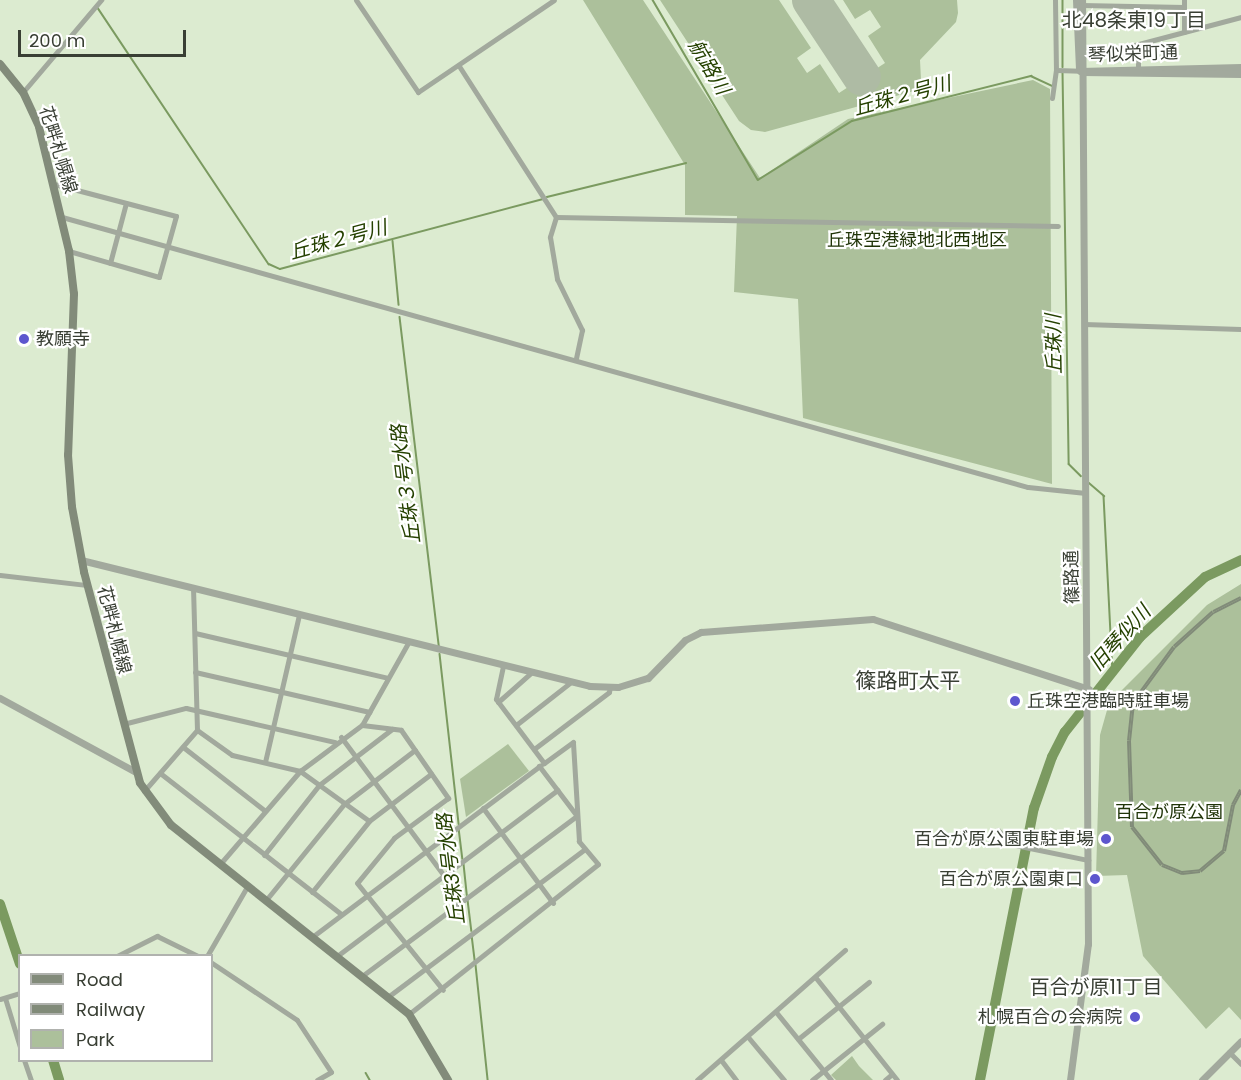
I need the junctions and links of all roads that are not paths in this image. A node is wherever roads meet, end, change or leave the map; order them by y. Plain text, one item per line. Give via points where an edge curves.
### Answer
1 (356, 0) edge
2 (554, 0) edge
3 (1055, 0) edge
4 (100, 1) edge
5 (1079, 2) edge
6 (1184, 3) edge
7 (1241, 17) edge
8 (1184, 32) junction
9 (1138, 44) junction
10 (1096, 55) dead end
11 (0, 64) edge
12 (459, 66) junction
13 (1241, 67) edge
14 (1057, 70) junction
15 (1080, 71) junction
16 (1138, 71) junction
17 (1241, 74) edge
18 (23, 92) junction
19 (1053, 95) dead end
20 (54, 184) junction
21 (126, 203) junction
22 (556, 216) junction
23 (62, 217) junction
24 (1058, 226) dead end
25 (118, 233) junction
26 (167, 248) junction
27 (69, 251) junction
28 (110, 263) junction
29 (1084, 324) junction
30 (1241, 329) edge
31 (576, 358) junction
32 (1085, 490) junction
33 (81, 560) junction
34 (0, 575) edge
35 (87, 585) junction
36 (193, 588) junction
37 (299, 615) junction
38 (195, 633) junction
39 (408, 643) junction
40 (290, 655) junction
41 (503, 665) junction
42 (195, 672) junction
43 (532, 672) junction
44 (388, 678) junction
45 (571, 682) junction
46 (609, 687) junction
47 (1089, 690) junction
48 (281, 691) junction
49 (0, 698) edge
50 (498, 702) junction
51 (196, 709) junction
52 (369, 712) junction
53 (123, 724) junction
54 (362, 725) junction
55 (516, 725) junction
56 (273, 728) junction
57 (392, 729) junction
58 (197, 730) junction
59 (341, 737) junction
60 (335, 742) junction
61 (183, 747) junction
62 (534, 749) junction
63 (415, 750) junction
64 (356, 757) junction
65 (265, 762) junction
66 (542, 764) junction
67 (300, 771) junction
68 (136, 772) junction
69 (160, 773) junction
70 (431, 774) junction
71 (373, 780) junction
72 (319, 785) junction
73 (557, 790) junction
74 (144, 791) junction
75 (344, 804) junction
76 (391, 804) junction
77 (483, 808) junction
78 (264, 810) junction
79 (577, 816) junction
80 (369, 821) junction
81 (408, 828) junction
82 (998, 830) dead end
83 (501, 832) junction
84 (242, 837) junction
85 (585, 849) junction
86 (426, 850) junction
87 (264, 855) junction
88 (520, 859) junction
89 (1088, 860) junction
90 (220, 864) junction
91 (288, 873) junction
92 (444, 875) junction
93 (538, 883) junction
94 (248, 885) junction
95 (312, 892) junction
96 (369, 892) junction
97 (466, 899) junction
98 (266, 900) junction
99 (553, 903) junction
100 (340, 914) junction
101 (387, 917) junction
102 (312, 937) junction
103 (407, 942) junction
104 (845, 951) dead end
105 (121, 954) edge
106 (194, 954) edge
107 (208, 954) edge
108 (337, 956) junction
109 (213, 964) edge
110 (426, 967) junction
111 (362, 976) junction
112 (816, 978) junction
113 (869, 982) dead end
114 (443, 990) junction
115 (18, 994) edge
116 (389, 996) junction
117 (3, 998) edge
118 (839, 1007) junction
119 (777, 1012) junction
120 (410, 1014) junction
121 (882, 1024) dead end
122 (748, 1037) junction
123 (864, 1038) junction
124 (798, 1039) junction
125 (18, 1041) edge
126 (1241, 1041) edge
127 (1229, 1052) junction
128 (721, 1060) junction
129 (25, 1062) edge
130 (1241, 1064) edge
131 (824, 1071) junction
132 (892, 1074) junction
133 (31, 1080) edge
134 (317, 1080) edge
135 (448, 1080) edge
136 (697, 1080) edge
137 (736, 1080) edge
138 (784, 1080) edge
139 (812, 1080) edge
140 (831, 1080) edge
141 (885, 1080) edge
142 (897, 1080) edge
143 (1070, 1080) edge
144 (1202, 1080) edge

1 - 12 street via 418,92
2 - 12 street
3 - 14 street
4 - 18 street
5 - 6 street
5 - 15 street, 篠路通
6 - 8 street
7 - 8 street
8 - 9 street
9 - 10 street
9 - 16 street
11 - 18 main road, 花畔札幌線
12 - 22 street
13 - 16 street, 琴似栄町通
14 - 15 street
14 - 19 street
15 - 16 street, 琴似栄町通
15 - 29 street, 篠路通
16 - 17 street, 琴似栄町通
18 - 20 main road, 花畔札幌線 via 39,127
20 - 21 street
20 - 23 main road, 花畔札幌線
21 - 25 street
21 - 26 street via 176,216
22 - 24 street
22 - 31 street via 550,237 557,279 582,330
23 - 25 street
23 - 27 main road, 花畔札幌線
25 - 26 street
25 - 28 street
26 - 28 street via 159,277
26 - 31 street
27 - 28 street
27 - 33 main road, 花畔札幌線 via 74,294 68,479
29 - 30 street
29 - 32 street, 篠路通
31 - 32 street via 1028,487
32 - 47 street, 篠路通
33 - 35 main road, 花畔札幌線
33 - 36 street
34 - 35 street
35 - 53 main road, 花畔札幌線
36 - 37 street
36 - 38 street
37 - 39 street
37 - 40 street
38 - 40 street
38 - 42 street
39 - 41 street
39 - 44 street
40 - 44 street
40 - 48 street
41 - 43 street
41 - 50 street
42 - 48 street
42 - 51 street
43 - 45 street
43 - 50 street
44 - 52 street
45 - 46 street
45 - 55 street
46 - 47 street via 648,678 685,640 701,632 873,619
46 - 62 street via 609,692
47 - 89 street, 篠路通
48 - 52 street
48 - 56 street
49 - 68 street
50 - 55 street
51 - 53 street
51 - 56 street
51 - 58 street
52 - 54 street
53 - 68 main road, 花畔札幌線
54 - 57 street
54 - 59 street
55 - 62 street
56 - 60 street
56 - 65 street
57 - 63 street via 401,730
57 - 64 street
58 - 61 street
58 - 65 street via 232,755
59 - 60 street
59 - 64 street
60 - 67 street
61 - 69 street
61 - 78 street
62 - 66 street
63 - 70 street
63 - 71 street
64 - 71 street
64 - 72 street
65 - 67 street
66 - 73 street
66 - 77 street
66 - 79 street via 573,742
67 - 72 street
67 - 78 street
68 - 74 main road, 花畔札幌線
69 - 74 street
69 - 84 street
70 - 76 street
70 - 81 street via 448,798
71 - 75 street
71 - 76 street
72 - 75 street
72 - 87 street
73 - 79 street
73 - 83 street
74 - 90 main road, 花畔札幌線 via 171,825
75 - 80 street
75 - 91 street
76 - 80 street
76 - 81 street
77 - 83 street
77 - 86 street
78 - 84 street
79 - 85 street via 579,841
79 - 88 street
80 - 95 street
81 - 86 street
81 - 96 street via 357,883
82 - 89 street via 1010,844
83 - 88 street
83 - 92 street
84 - 87 street
84 - 90 street
85 - 93 street
85 - 99 street via 598,864 597,869
86 - 92 street
86 - 96 street
87 - 91 street
88 - 93 street
88 - 97 street
89 - 143 street, 篠路通 via 1084,989
90 - 94 main road, 花畔札幌線
91 - 95 street
91 - 98 street
92 - 97 street
92 - 101 street
93 - 99 street
93 - 110 street
94 - 98 main road, 花畔札幌線
94 - 107 street
95 - 100 street
96 - 100 street
96 - 101 street
97 - 103 street
98 - 102 main road, 花畔札幌線
99 - 114 street
100 - 102 street
101 - 103 street
101 - 108 street
102 - 108 main road, 花畔札幌線
103 - 110 street
103 - 111 street
104 - 112 street
105 - 106 street via 157,936
108 - 111 main road, 花畔札幌線
109 - 134 street via 297,1020 331,1072
110 - 114 street
110 - 116 street
111 - 116 main road, 花畔札幌線
112 - 118 street
112 - 119 street
113 - 118 street
114 - 120 street
115 - 117 street
116 - 120 main road, 花畔札幌線
117 - 125 street
118 - 123 street
118 - 124 street
119 - 122 street
119 - 124 street
120 - 135 main road, 花畔札幌線
121 - 123 street
122 - 128 street
122 - 138 street
123 - 131 street
123 - 132 street
124 - 131 street
126 - 127 street
127 - 130 street
127 - 144 street
128 - 136 street
128 - 137 street
129 - 133 street
131 - 139 street
131 - 140 street
132 - 141 street
132 - 142 street

